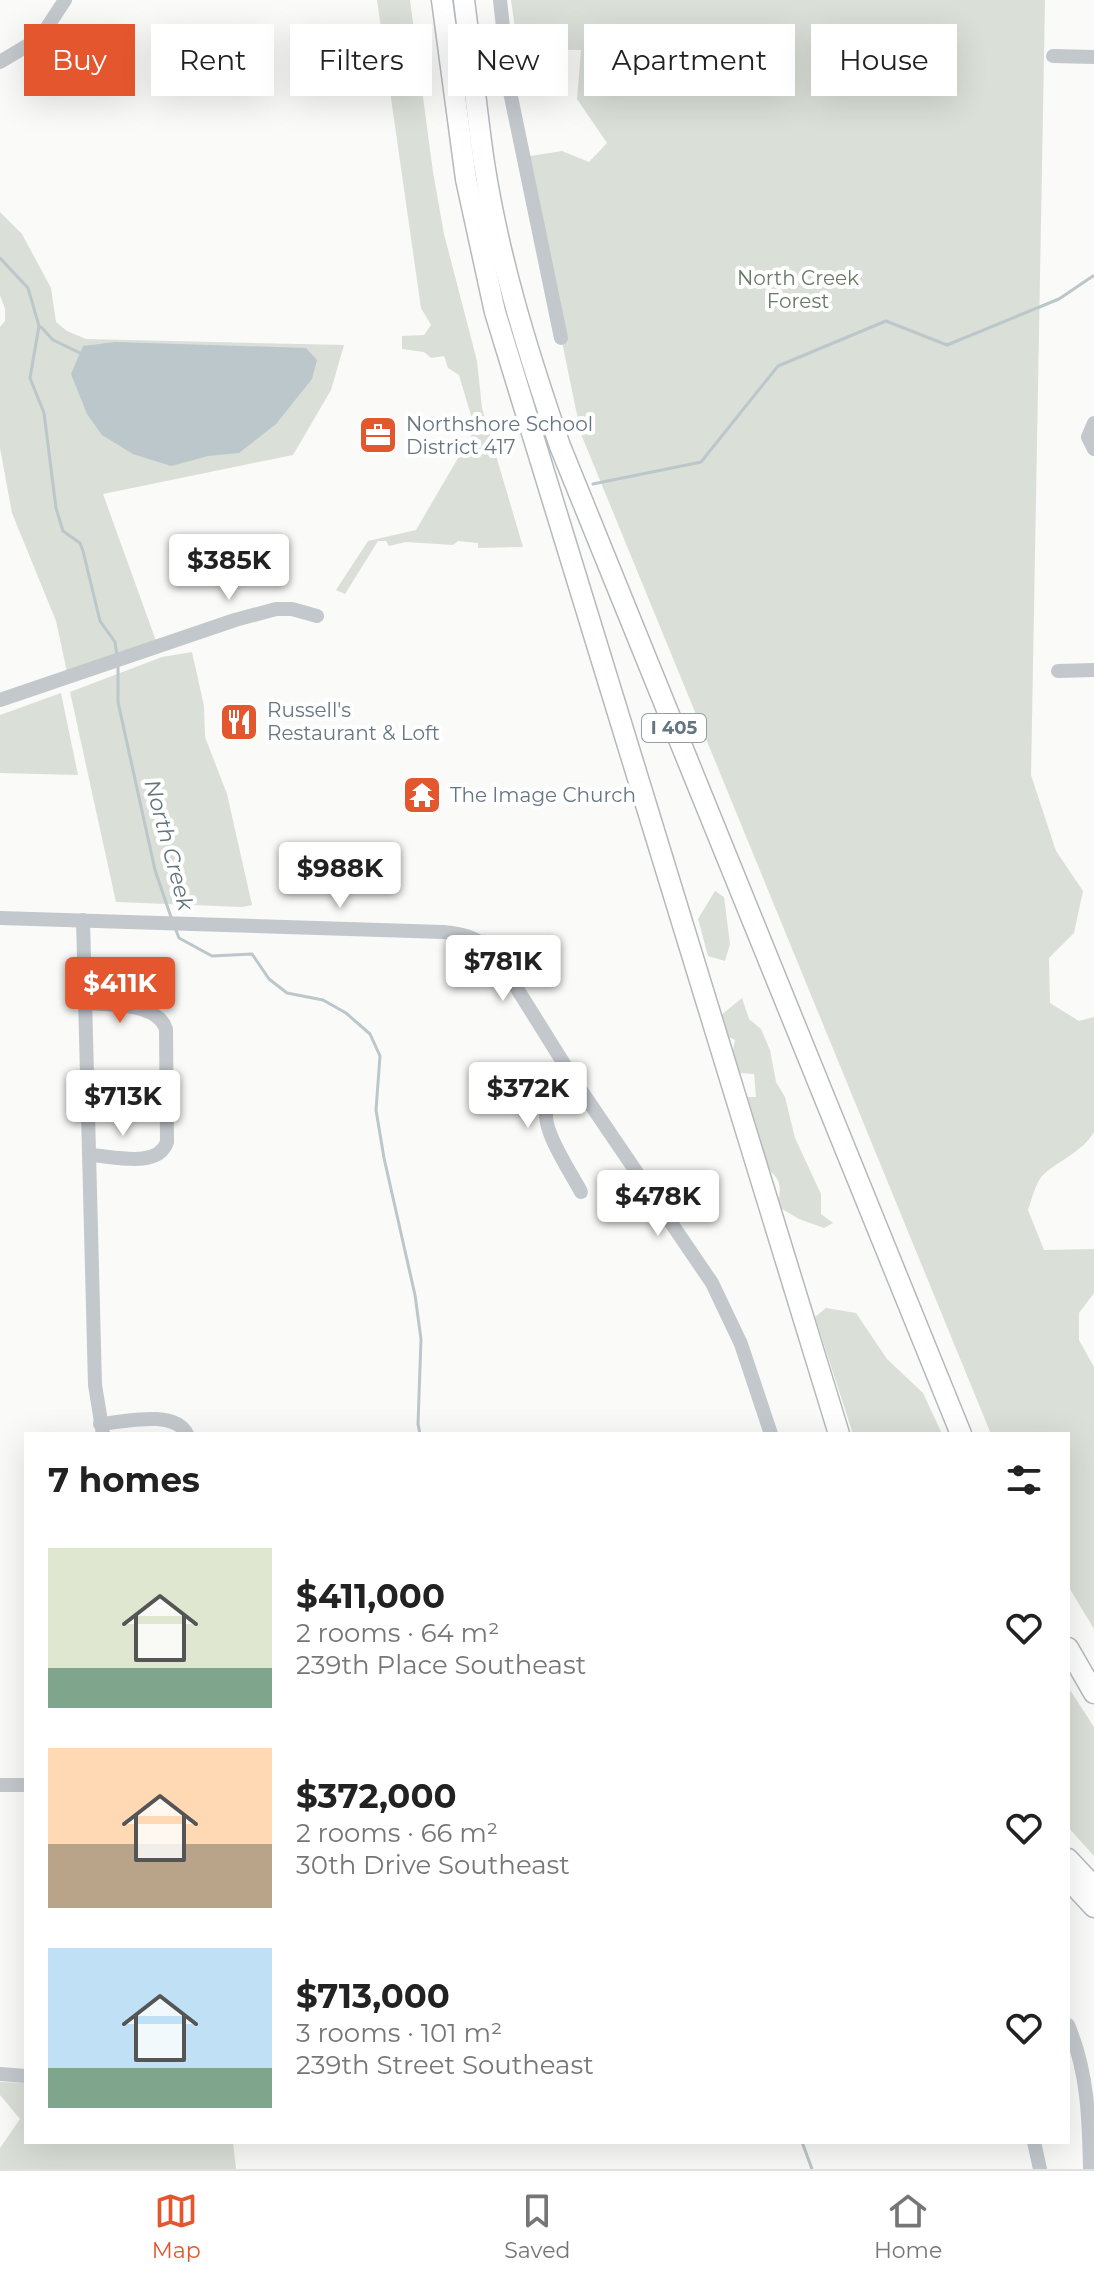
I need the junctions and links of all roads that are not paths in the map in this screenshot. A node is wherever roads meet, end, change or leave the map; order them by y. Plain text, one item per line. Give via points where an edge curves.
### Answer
1 (65, 0) edge
2 (430, 0) edge
3 (442, 0) edge
4 (457, 0) edge
5 (464, 0) edge
6 (500, 0) edge
7 (1053, 56) dead end
8 (1094, 57) edge
9 (0, 62) edge
10 (561, 338) dead end
11 (1094, 423) edge
12 (1094, 449) edge
13 (317, 616) dead end
14 (1094, 670) edge
15 (1058, 671) dead end
16 (608, 698) junction
17 (0, 700) edge
18 (0, 918) edge
19 (83, 920) junction
20 (87, 1003) junction
21 (576, 1083) junction
22 (90, 1155) junction
23 (581, 1192) dead end
24 (102, 1429) edge
25 (186, 1432) edge
26 (770, 1432) edge
27 (825, 1432) edge
28 (838, 1432) edge
29 (952, 1432) edge
30 (960, 1432) edge
31 (1070, 1651) edge
32 (1070, 1662) edge
33 (1084, 1674) junction
34 (1094, 1693) edge
35 (0, 1785) edge
36 (24, 1785) edge
37 (1070, 1861) edge
38 (1070, 1881) edge
39 (1094, 1887) edge
40 (1094, 1907) edge
41 (1070, 2031) edge
42 (0, 2074) edge
43 (24, 2076) edge
44 (1034, 2144) edge
45 (1040, 2169) edge
46 (1090, 2169) edge

1 - 9 street via 40,38
2 - 16 highway, I 405 via 461,211 484,313
3 - 16 highway, I 405 via 466,179 492,300
4 - 29 highway, I 405 via 490,231 550,441
5 - 30 highway, I 405 via 495,218 550,417
6 - 10 street via 510,92
7 - 8 street
11 - 12 street via 1088,437
13 - 17 street via 276,609
14 - 15 street
16 - 27 highway, I 405
16 - 28 highway, I 405
18 - 19 street
19 - 20 street
19 - 21 street via 473,936 496,955
20 - 22 street
20 - 22 street via 158,1015 166,1029 164,1152 155,1158
21 - 23 street via 554,1097 545,1116
21 - 26 street via 712,1283 741,1344
22 - 24 street via 95,1385
24 - 25 street via 146,1420 179,1423
31 - 33 highway
32 - 33 highway
33 - 34 highway
35 - 36 street
37 - 39 highway
38 - 40 highway
41 - 46 street via 1084,2073
42 - 43 street
44 - 45 street

